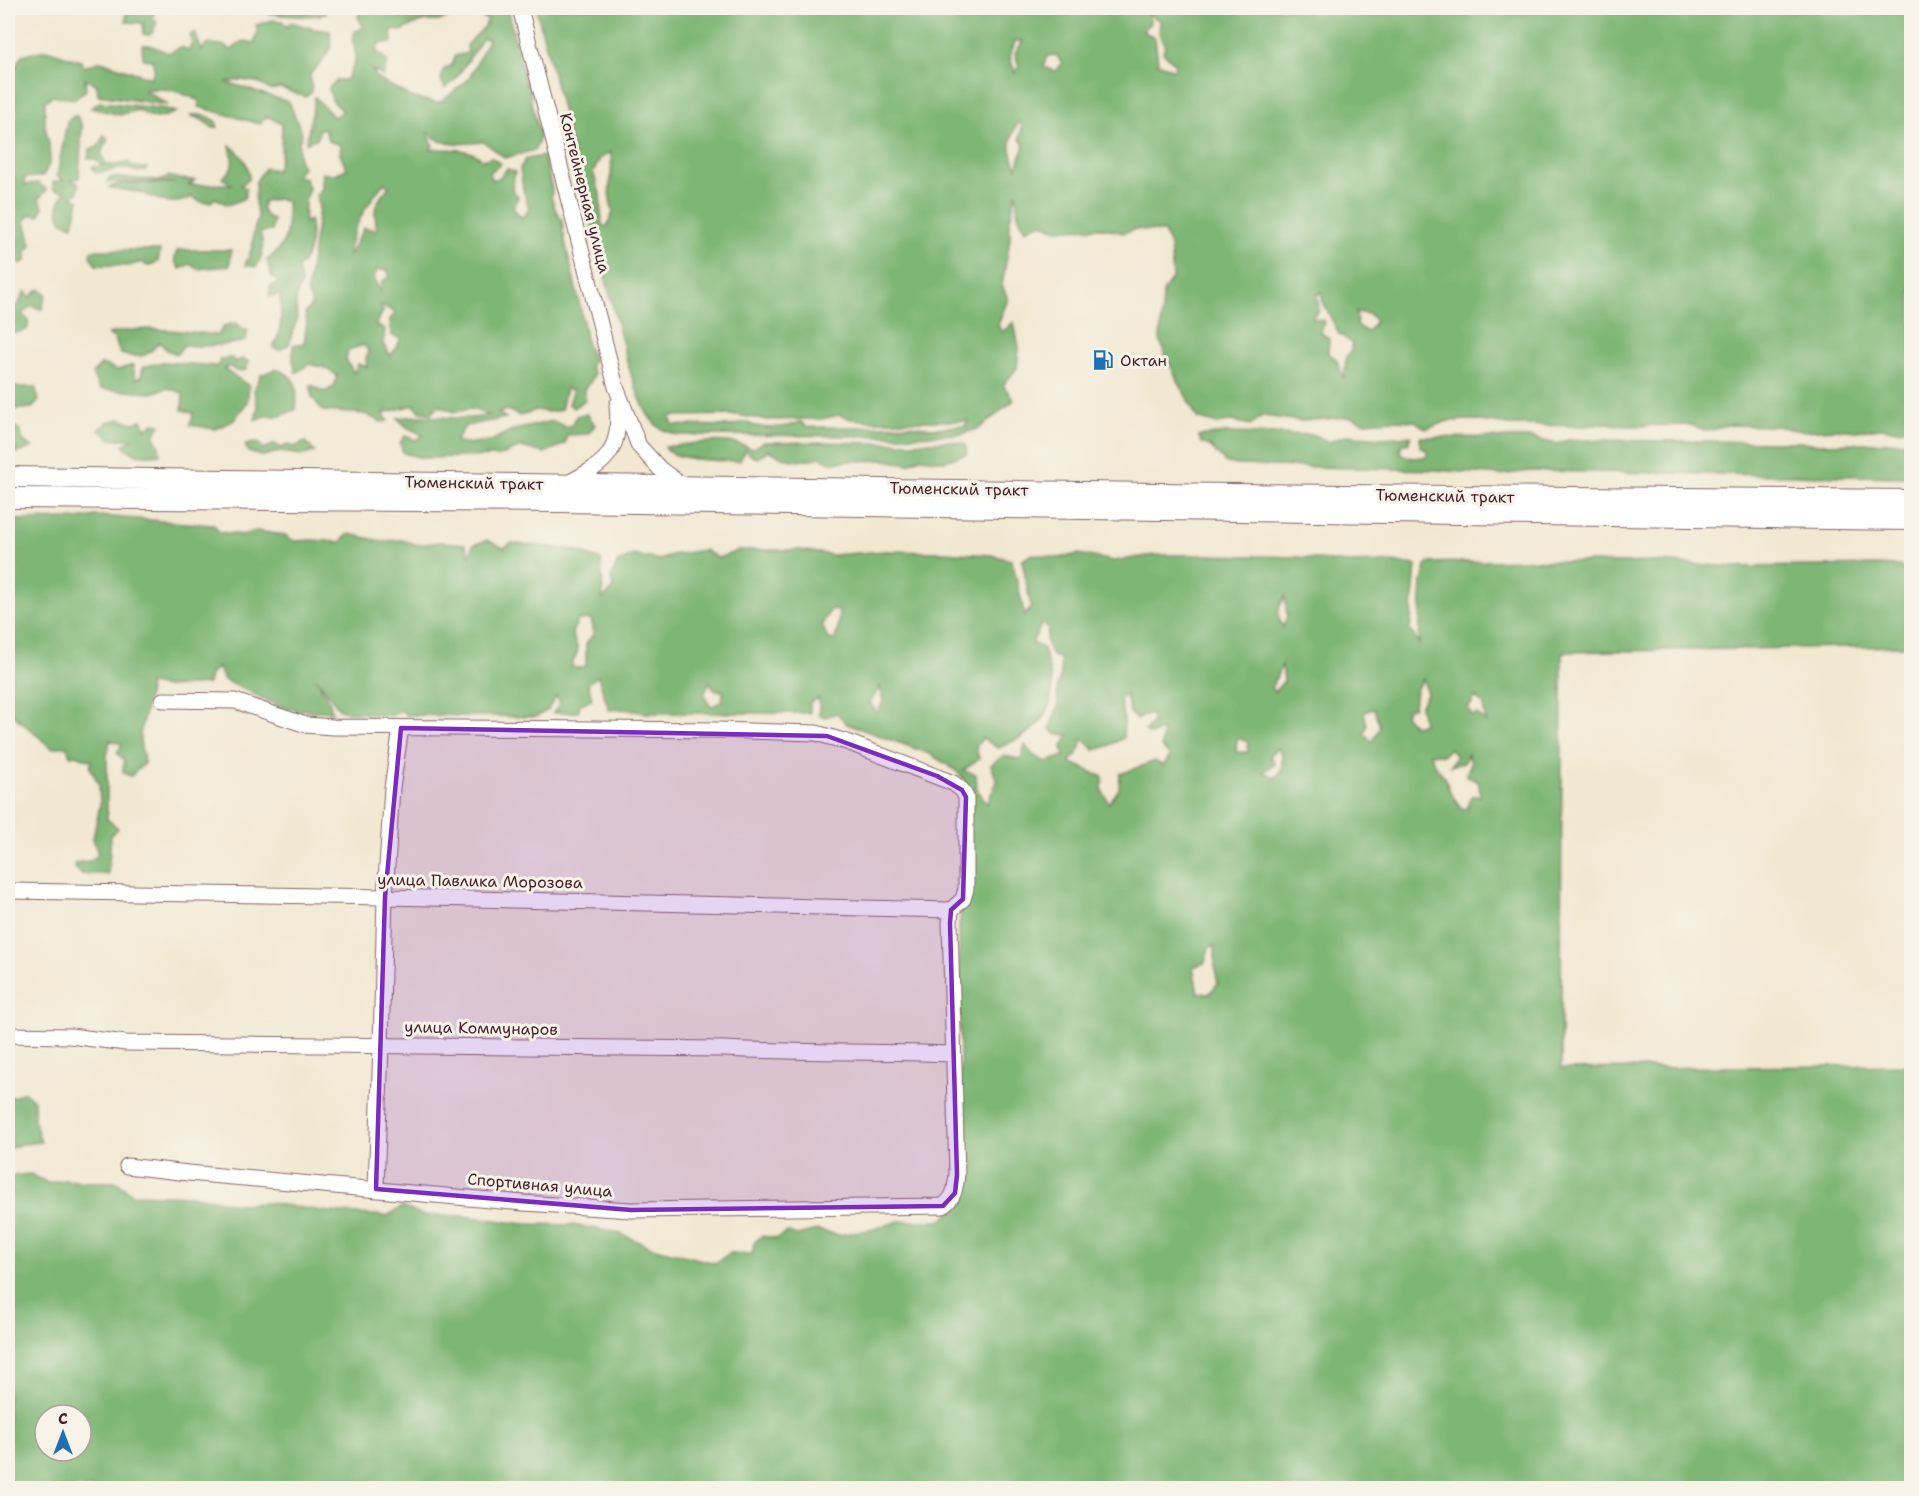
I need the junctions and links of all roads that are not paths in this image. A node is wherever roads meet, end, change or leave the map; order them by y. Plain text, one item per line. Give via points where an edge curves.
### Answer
1 (520, 8) edge
2 (616, 387) junction
3 (8, 477) edge
4 (566, 484) junction
5 (681, 485) junction
6 (8, 498) edge
7 (1911, 500) edge
8 (1911, 520) edge
9 (163, 700) dead end
10 (400, 728) junction
11 (8, 891) edge
12 (385, 897) junction
13 (951, 910) junction
14 (8, 1035) edge
15 (381, 1045) junction
16 (954, 1054) junction
17 (127, 1166) dead end
18 (376, 1189) junction

1 - 2 street, Контейнерная улица
2 - 4 street, Контейнерная улица via 618,424 611,452 590,472
2 - 5 street, Контейнерная улица via 639,446
3 - 4 main road, Тюменский тракт
4 - 5 main road, Тюменский тракт
5 - 7 main road, Тюменский тракт
6 - 8 main road, Тюменский тракт
9 - 10 street via 235,701 306,724 333,728
10 - 12 street
10 - 13 street via 796,732 847,742 937,776 962,790 966,797 966,889 963,899
11 - 12 street, улица Павлика Морозова
12 - 13 street, улица Павлика Морозова
12 - 15 street
13 - 16 street
14 - 15 street, улица Коммунаров via 126,1042
15 - 16 street, улица Коммунаров
15 - 18 street
16 - 18 street, Спортивная улица via 957,1175 955,1193 943,1206 631,1210
17 - 18 street, Спортивная улица

